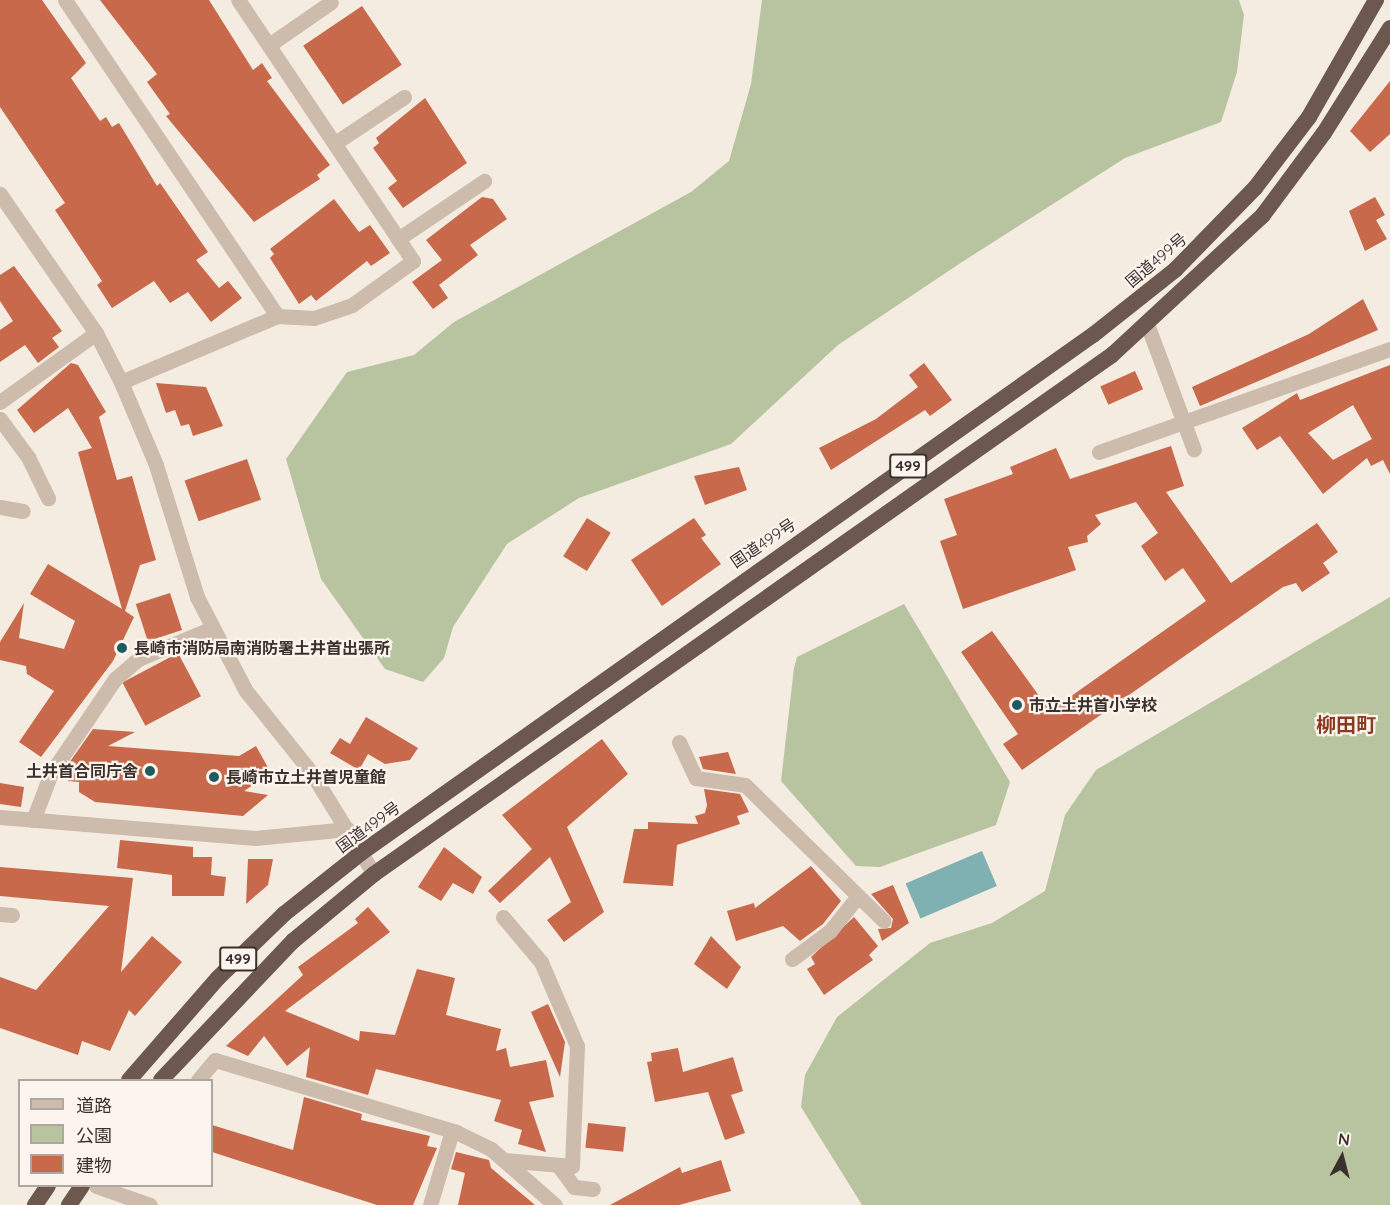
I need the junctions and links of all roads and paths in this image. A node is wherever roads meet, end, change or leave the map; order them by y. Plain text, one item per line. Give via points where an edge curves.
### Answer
1 (238, 0) edge
2 (1376, 0) edge
3 (70, 2) edge
4 (331, 2) dead end
5 (1390, 28) edge
6 (269, 45) junction
7 (404, 97) dead end
8 (335, 143) junction
9 (484, 181) dead end
10 (0, 194) edge
11 (399, 239) junction
12 (277, 315) junction
13 (1147, 324) junction
14 (96, 333) junction
15 (1390, 349) edge
16 (121, 382) junction
17 (0, 402) edge
18 (0, 419) edge
19 (1183, 422) junction
20 (1194, 450) dead end
21 (1099, 453) dead end
22 (48, 498) dead end
23 (0, 507) edge
24 (23, 511) dead end
25 (213, 628) junction
26 (679, 742) dead end
27 (0, 817) edge
28 (33, 820) junction
29 (348, 829) junction
30 (361, 853) junction
31 (374, 874) junction
32 (858, 896) junction
33 (503, 917) dead end
34 (884, 921) dead end
35 (792, 959) dead end
36 (130, 1079) edge
37 (162, 1079) edge
38 (199, 1079) edge
39 (452, 1131) junction
40 (504, 1160) junction
41 (558, 1165) junction
42 (47, 1187) edge
43 (81, 1187) edge
44 (101, 1187) edge
45 (592, 1189) dead end
46 (35, 1205) edge
47 (69, 1205) edge
48 (150, 1205) edge
49 (430, 1205) edge
50 (555, 1205) edge

1 - 6 street
2 - 30 highway, 国道499号 / 499 via 1309,117 1255,188 1175,270 1093,335
3 - 12 street
4 - 6 street
5 - 13 highway, 499 via 1324,134 1263,215
6 - 8 street
7 - 8 street
8 - 11 street
9 - 11 street
10 - 14 street
11 - 12 street via 413,261 352,305 314,318
12 - 16 street
13 - 19 street
13 - 31 highway, 499 via 1112,355
14 - 16 street
14 - 17 street
15 - 19 street
16 - 25 street
18 - 22 street via 28,457
19 - 20 street
19 - 21 street
23 - 24 street
25 - 28 street via 138,659 115,679 51,773
25 - 29 street via 246,691
26 - 32 street via 696,778 745,785
27 - 28 street
28 - 29 street via 255,838
29 - 30 street
30 - 31 street
30 - 36 highway, 国道499号 / 499 via 284,914 218,978
31 - 37 highway, 499 via 292,941
32 - 34 street
32 - 35 street via 830,931
33 - 41 street via 540,962 575,1035 572,1166
38 - 39 street via 215,1060
39 - 40 street
39 - 49 street
40 - 41 street
40 - 50 street
41 - 45 street via 574,1187
42 - 46 highway
43 - 47 highway
44 - 48 street

